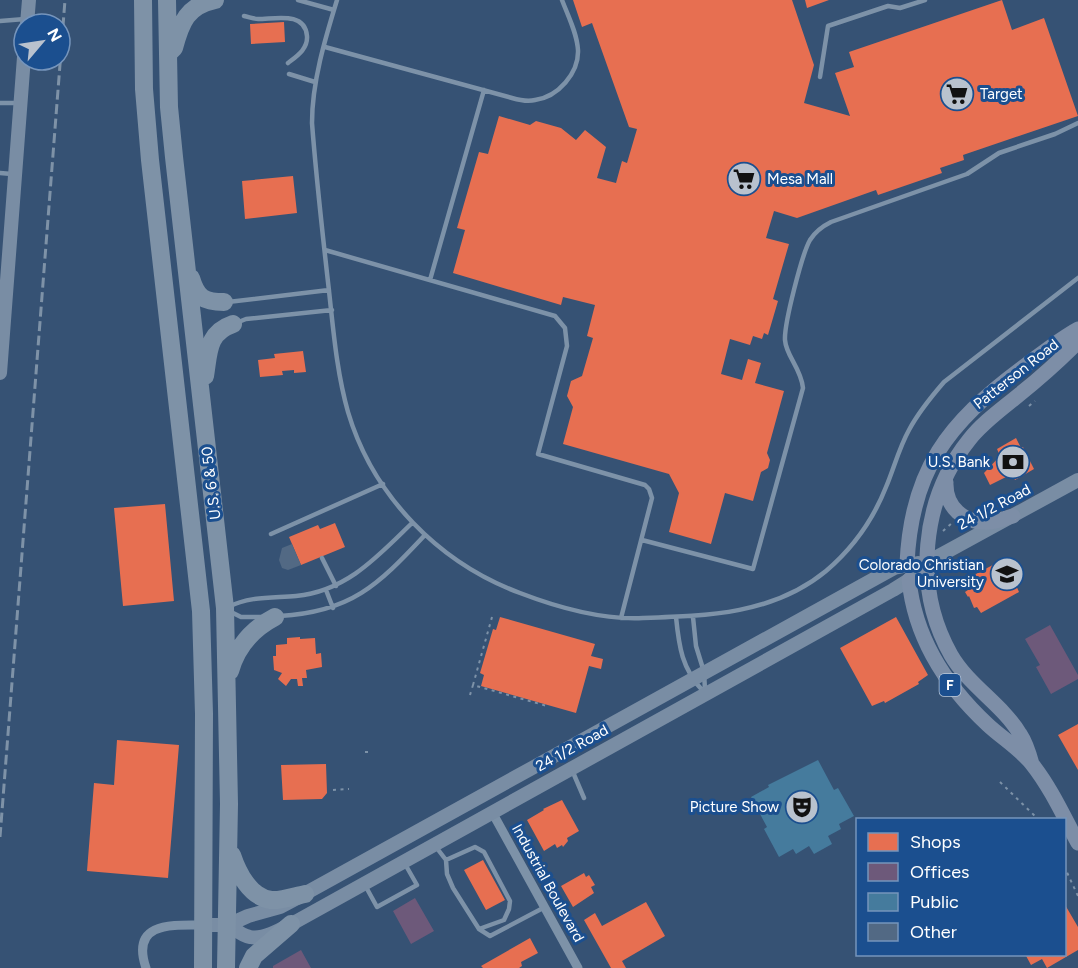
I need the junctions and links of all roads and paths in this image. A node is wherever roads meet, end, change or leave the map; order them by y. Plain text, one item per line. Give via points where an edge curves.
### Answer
1 (135, 0) edge
2 (143, 0) edge
3 (167, 0) edge
4 (215, 0) edge
5 (298, 0) edge
6 (338, 0) edge
7 (562, 0) edge
8 (925, 0) edge
9 (334, 10) junction
10 (244, 16) dead end
11 (325, 47) junction
12 (167, 53) junction
13 (288, 63) dead end
14 (23, 72) edge
15 (289, 75) dead end
16 (820, 77) dead end
17 (315, 82) junction
18 (144, 89) junction
19 (483, 90) junction
20 (0, 103) edge
21 (20, 103) junction
22 (1078, 123) edge
23 (0, 173) edge
24 (15, 174) junction
25 (325, 250) junction
26 (186, 259) junction
27 (1078, 278) edge
28 (430, 280) junction
29 (329, 290) junction
30 (224, 302) joint
31 (332, 310) junction
32 (233, 324) joint
33 (1078, 329) edge
34 (1, 336) edge
35 (1078, 342) edge
36 (0, 373) edge
37 (201, 399) junction
38 (1035, 401) dead end
39 (1029, 406) dead end
40 (948, 472) junction
41 (1078, 480) edge
42 (383, 484) junction
43 (1013, 516) junction
44 (956, 519) dead end
45 (412, 523) junction
46 (270, 534) dead end
47 (939, 535) dead end
48 (424, 536) junction
49 (642, 540) junction
50 (322, 558) dead end
51 (926, 563) junction
52 (907, 564) junction
53 (909, 580) junction
54 (336, 586) junction
55 (326, 590) junction
56 (225, 608) junction
57 (333, 608) junction
58 (201, 611) junction
59 (274, 616) junction
60 (492, 617) dead end
61 (676, 617) junction
62 (693, 617) junction
63 (621, 618) junction
64 (704, 672) junction
65 (692, 679) junction
66 (473, 685) junction
67 (227, 691) junction
68 (705, 693) junction
69 (470, 695) dead end
70 (547, 706) dead end
71 (365, 752) dead end
72 (370, 752) dead end
73 (551, 757) junction
74 (1032, 764) junction
75 (571, 768) junction
76 (1000, 782) dead end
77 (349, 789) dead end
78 (333, 790) dead end
79 (487, 792) junction
80 (584, 798) dead end
81 (492, 812) junction
82 (1038, 818) edge
83 (1063, 818) edge
84 (1066, 822) edge
85 (1078, 843) edge
86 (228, 844) junction
87 (434, 844) junction
88 (446, 860) junction
89 (404, 861) junction
90 (1066, 868) edge
91 (364, 884) junction
92 (305, 894) junction
93 (1078, 896) edge
94 (544, 907) junction
95 (291, 924) junction
96 (204, 925) junction
97 (228, 925) junction
98 (479, 930) junction
99 (146, 968) edge
100 (203, 968) edge
101 (226, 968) edge
102 (248, 968) edge
103 (578, 968) edge

1 - 18 highway
2 - 18 highway, U.S. 6 & 50
3 - 12 highway, U.S. 6 & 50
4 - 12 highway via 192,10 178,32 174,48
5 - 9 lane
6 - 9 lane
7 - 19 lane via 578,50 564,84 536,100
8 - 16 lane via 900,8 888,6 828,26
9 - 11 lane
10 - 13 lane via 283,17 300,23 307,36 306,44
11 - 17 lane
11 - 19 lane
12 - 26 highway, U.S. 6 & 50
14 - 21 main road
15 - 17 lane
17 - 25 lane via 312,123
18 - 58 highway, U.S. 6 & 50
19 - 28 lane
20 - 21 lane
21 - 24 main road
22 - 49 lane via 999,153 967,174 819,229 807,246 786,321 786,348 800,372 803,388 753,569
23 - 24 lane
24 - 34 main road
25 - 28 lane
25 - 29 lane
26 - 30 highway via 198,294 205,300
26 - 37 highway, U.S. 6 & 50
27 - 62 lane via 963,365 932,395 909,429 872,516 854,543 826,570 772,602
28 - 49 lane via 559,319 566,334 566,353 538,454 645,485 652,498
29 - 30 lane
29 - 31 lane
31 - 32 lane via 246,319
31 - 42 lane via 348,412
32 - 37 highway via 214,336
33 - 52 main road, Patterson Road / F via 984,397 948,435 919,491 910,527
34 - 36 main road
35 - 40 main road, Patterson Road / F via 982,425
37 - 56 highway, U.S. 6 & 50
38 - 39 path
40 - 43 main road via 946,490 956,512 981,522
40 - 51 main road, Patterson Road / F via 934,509
41 - 43 main road, 24 1/2 Road
42 - 45 lane
42 - 46 lane
43 - 51 main road, 24 1/2 Road
44 - 47 path
45 - 48 lane
45 - 54 lane via 371,562
48 - 57 lane via 384,577
48 - 63 lane via 462,564 510,589 566,608
49 - 63 lane
50 - 54 lane
51 - 52 main road, 24 1/2 Road
51 - 53 main road, 24 1/2 Road
51 - 74 main road, Patterson Road / F via 930,594 951,654 975,686 1012,722
52 - 53 main road, Patterson Road / F
52 - 64 main road, 24 1/2 Road
53 - 68 main road, 24 1/2 Road
53 - 74 main road, Patterson Road / F via 920,630 940,669 962,699
54 - 55 lane
55 - 56 lane via 242,600
55 - 57 lane
56 - 58 lane
56 - 59 lane via 241,617
56 - 67 highway, U.S. 6 & 50
57 - 59 lane
58 - 96 highway, U.S. 6 & 50
59 - 67 highway via 244,640 230,669
60 - 66 path
61 - 62 lane
61 - 63 lane
61 - 65 lane via 680,649
62 - 64 lane
64 - 65 main road, 24 1/2 Road
64 - 68 lane
65 - 68 lane
65 - 73 main road, 24 1/2 Road
66 - 69 path
66 - 70 path
67 - 86 highway, U.S. 6 & 50
68 - 75 main road, 24 1/2 Road
71 - 72 path
73 - 79 main road, 24 1/2 Road
73 - 81 main road via 502,794
74 - 83 main road, Patterson Road / F
75 - 80 lane
75 - 81 main road, 24 1/2 Road
76 - 82 path
77 - 78 path
79 - 87 main road via 482,806
79 - 92 main road, 24 1/2 Road
81 - 87 main road, 24 1/2 Road
81 - 94 street, Industrial Boulevard
84 - 85 main road, Patterson Road / F
86 - 92 highway via 241,876 256,894 273,900
86 - 97 highway, U.S. 6 & 50
87 - 88 lane
87 - 89 main road, 24 1/2 Road
88 - 98 lane via 453,888
88 - 98 lane via 475,847 483,852 510,901 504,920
89 - 91 main road, 24 1/2 Road
89 - 91 lane via 417,885 377,907
90 - 93 path
91 - 95 main road, 24 1/2 Road
92 - 97 main road, 24 1/2 Road
94 - 98 lane via 490,936
94 - 103 street, Industrial Boulevard
95 - 97 main road, 24 1/2 Road via 255,937
95 - 102 highway via 254,956
96 - 97 main road, 24 1/2 Road
96 - 99 street via 163,926 150,932 143,951
96 - 100 highway, U.S. 6 & 50
97 - 101 highway, U.S. 6 & 50

